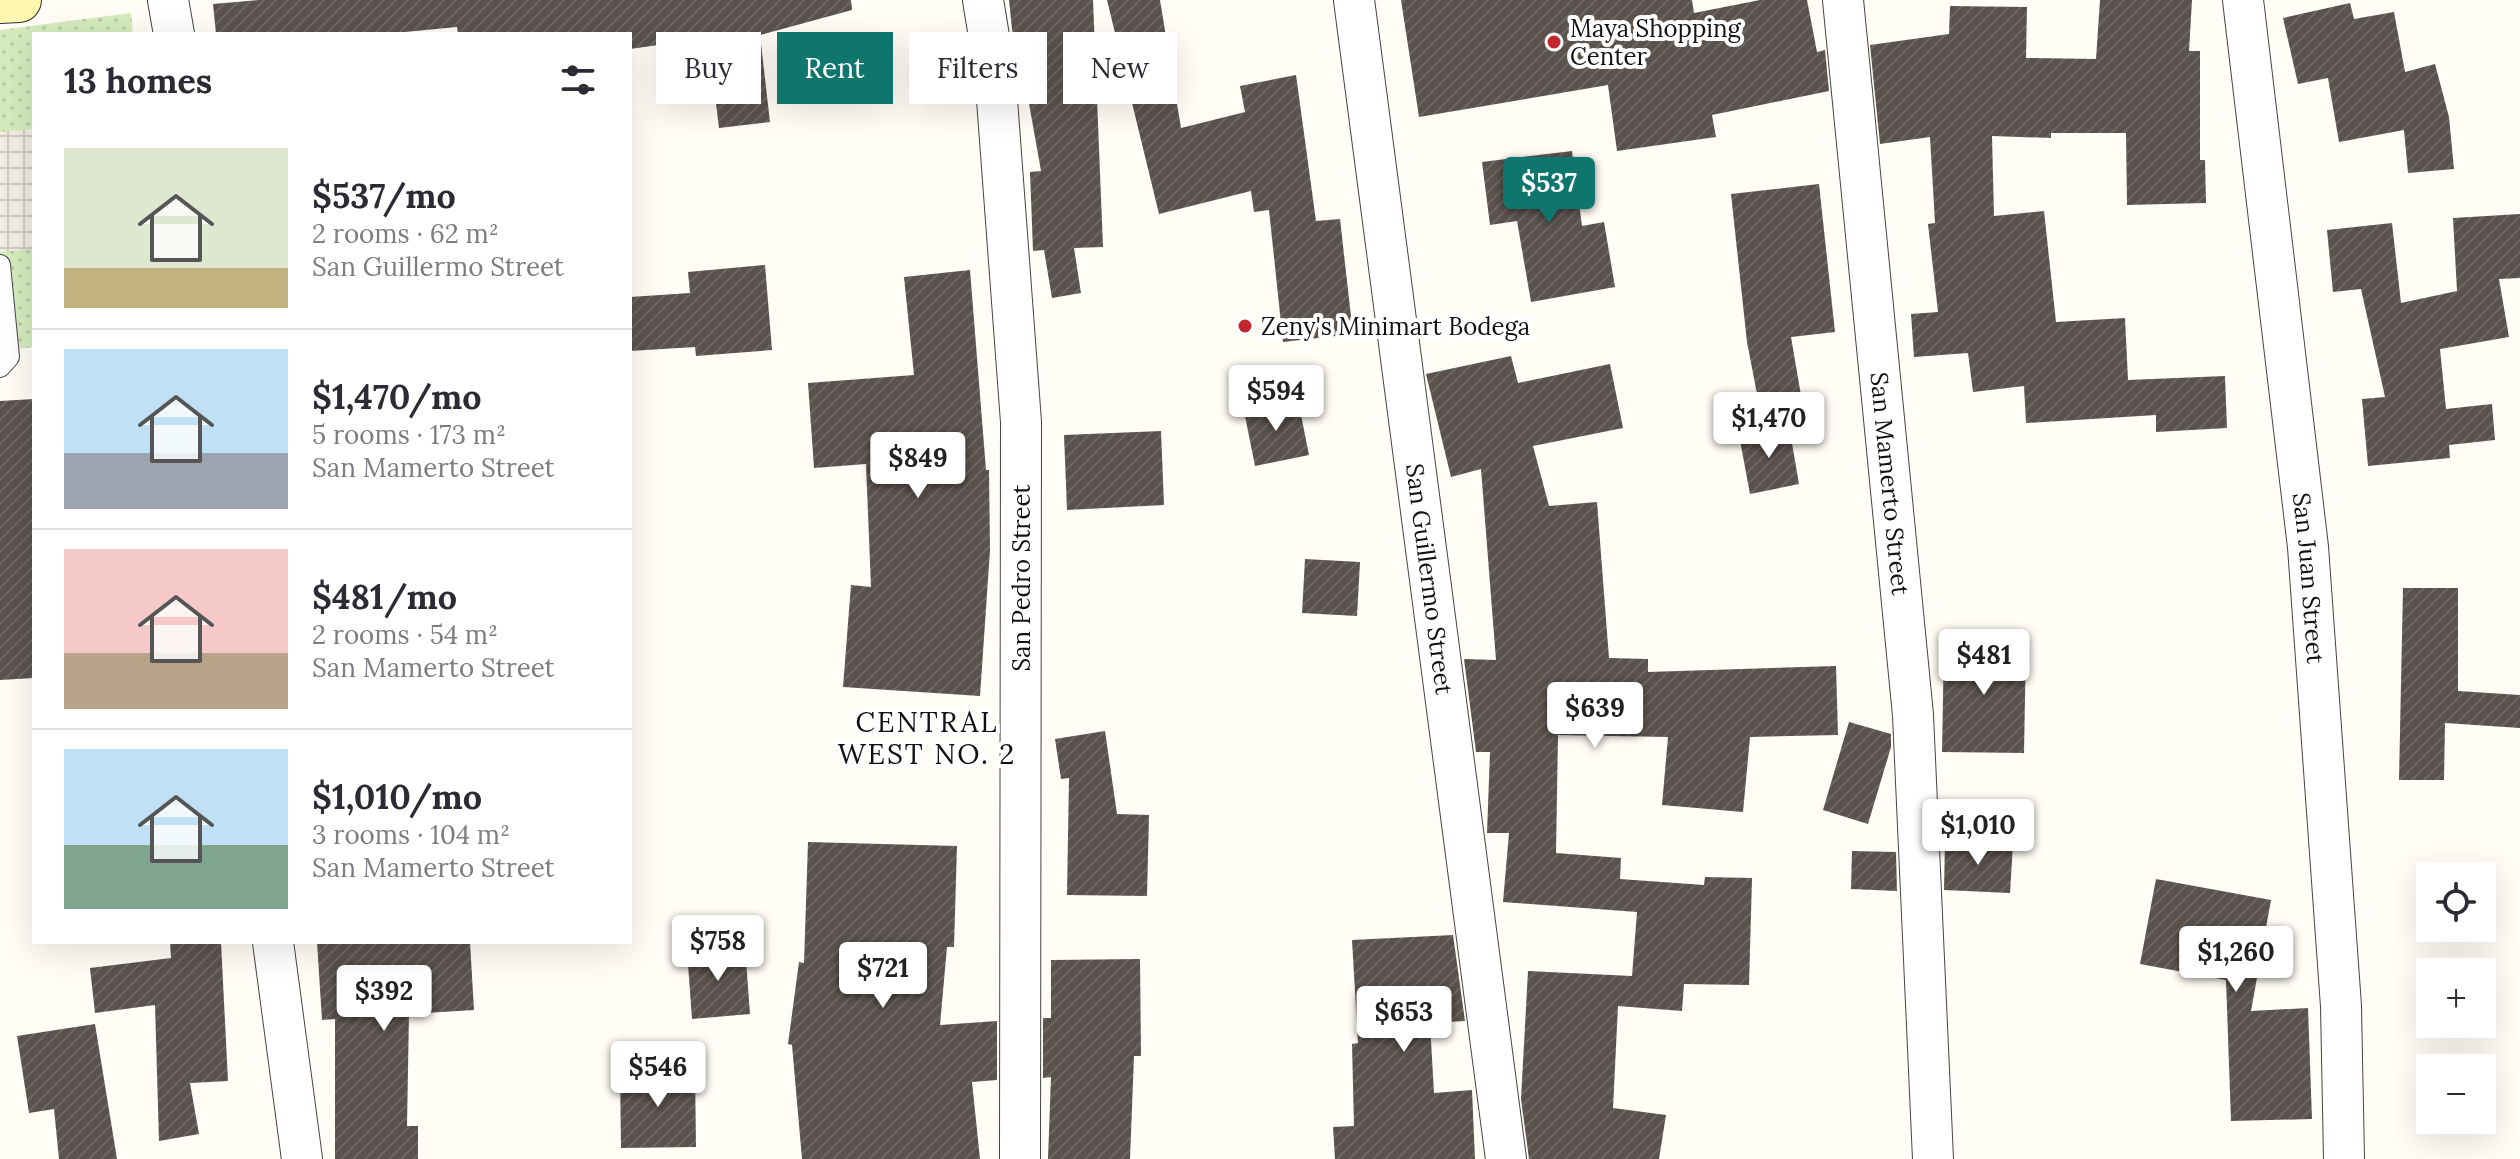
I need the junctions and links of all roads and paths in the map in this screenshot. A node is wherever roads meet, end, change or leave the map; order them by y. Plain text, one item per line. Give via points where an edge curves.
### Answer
1 (19, 0) edge
2 (168, 0) edge
3 (983, 0) edge
4 (1354, 0) edge
5 (1843, 0) edge
6 (2243, 0) edge
7 (0, 1) edge
8 (174, 32) edge
9 (0, 265) edge
10 (0, 367) edge
11 (273, 944) edge
12 (302, 1159) edge
13 (1020, 1159) edge
14 (1506, 1159) edge
15 (1933, 1159) edge
16 (2344, 1159) edge

1 - 7 main road
2 - 8 street
3 - 13 street, San Pedro Street via 995,73 1021,422
4 - 14 street, San Guillermo Street
5 - 15 street, San Mamerto Street via 1913,715
6 - 16 street, San Juan Street via 2308,547 2341,1006
9 - 10 lane via 9,357
11 - 12 street

